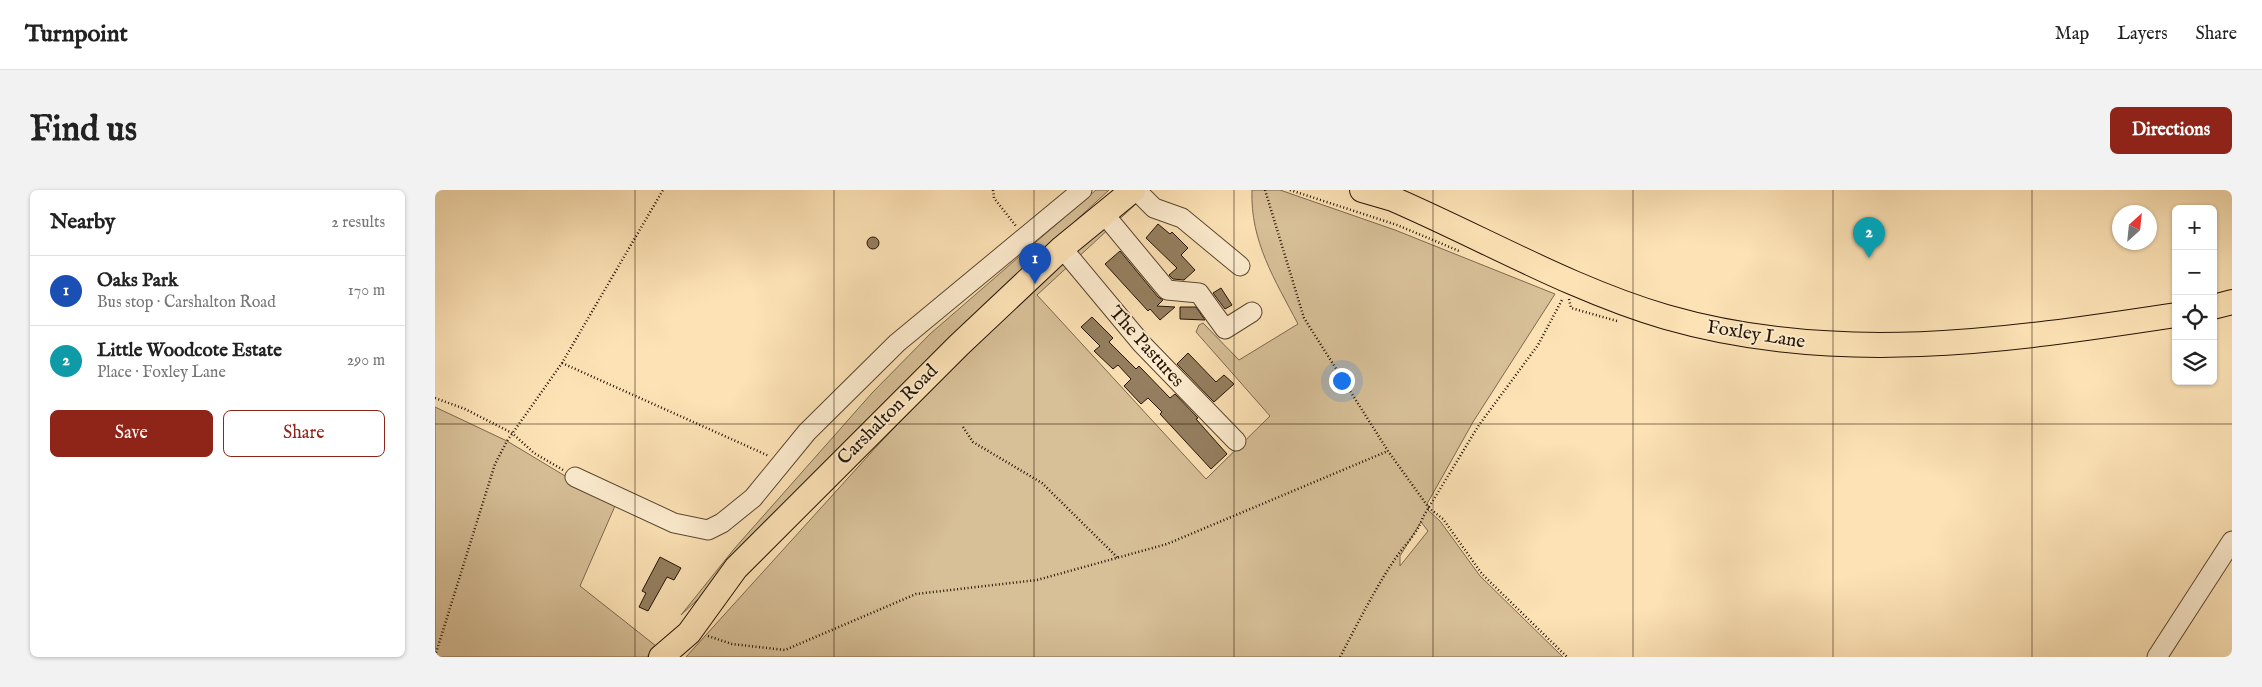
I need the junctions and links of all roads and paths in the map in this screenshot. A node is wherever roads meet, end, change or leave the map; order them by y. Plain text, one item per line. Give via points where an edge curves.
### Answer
1 (663, 190) edge
2 (993, 190) edge
3 (1083, 190) edge
4 (1134, 190) edge
5 (1265, 190) edge
6 (1290, 190) edge
7 (1362, 190) edge
8 (1104, 214) junction
9 (1026, 236) junction
10 (1062, 248) junction
11 (1467, 254) dead end
12 (1240, 266) dead end
13 (2232, 302) edge
14 (2217, 305) edge
15 (1252, 312) dead end
16 (2172, 315) edge
17 (1620, 322) dead end
18 (562, 363) junction
19 (435, 398) edge
20 (963, 427) dead end
21 (512, 433) junction
22 (1236, 441) dead end
23 (1388, 451) junction
24 (781, 462) junction
25 (575, 477) joint
26 (1429, 508) junction
27 (2232, 541) edge
28 (1118, 558) junction
29 (689, 633) junction
30 (435, 656) edge
31 (661, 657) edge
32 (1340, 657) edge
33 (1567, 657) edge
34 (2157, 657) edge

1 - 18 path
2 - 9 path via 994,198 1008,218
3 - 9 street
4 - 8 main road, Carshalton Road
4 - 12 street via 1154,208 1182,218
5 - 23 path via 1304,318
6 - 11 path via 1397,224
7 - 16 main road, Foxley Lane via 1421,211 1615,300 1717,331 1767,339 1844,346 1932,344 2080,329
8 - 10 main road, Carshalton Road
8 - 15 street via 1167,290 1199,293 1225,328
9 - 24 street via 897,343
10 - 22 street, The Pastures via 1141,344
10 - 29 main road, Carshalton Road via 959,345 736,568
13 - 14 main road
17 - 26 path via 1571,308 1570,295 1566,294 1538,345 1479,426
18 - 21 path
18 - 24 path
19 - 21 path
20 - 28 path via 973,442 1042,483
21 - 25 path via 534,453
21 - 30 path via 495,464
23 - 26 path
23 - 28 path via 1167,544
24 - 25 street via 743,508 708,530 673,524
26 - 32 path via 1418,530 1383,576
26 - 33 path via 1443,519 1482,574
27 - 34 street
28 - 29 path via 1037,580 916,594 785,650 732,644 700,633
29 - 31 main road, Carshalton Road

